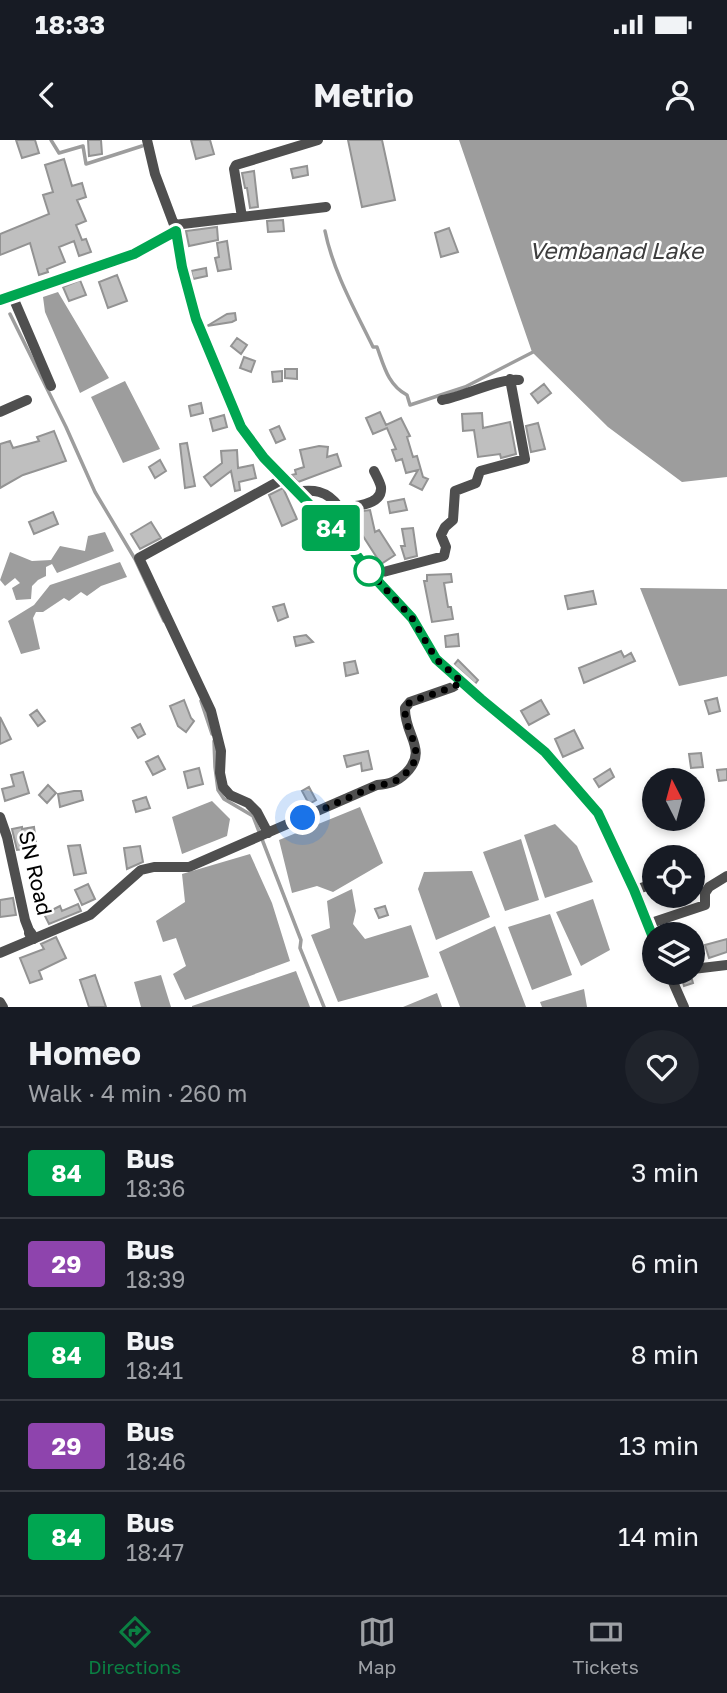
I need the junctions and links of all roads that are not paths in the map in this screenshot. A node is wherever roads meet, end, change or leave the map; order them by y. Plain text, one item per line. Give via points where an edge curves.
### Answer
1 (147, 140) edge
2 (318, 140) edge
3 (326, 207) dead end
4 (242, 217) junction
5 (175, 228) junction
6 (12, 295) junction
7 (0, 300) edge
8 (51, 386) dead end
9 (27, 400) dead end
10 (442, 400) dead end
11 (0, 412) edge
12 (374, 471) dead end
13 (283, 479) junction
14 (295, 492) junction
15 (372, 575) junction
16 (462, 682) junction
17 (0, 817) edge
18 (267, 833) junction
19 (727, 876) edge
20 (642, 888) edge
21 (634, 890) junction
22 (647, 922) edge
23 (654, 922) edge
24 (31, 935) junction
25 (0, 953) edge
26 (727, 965) edge
27 (705, 968) edge
28 (674, 985) edge
29 (0, 1002) edge
30 (3, 1007) edge
31 (684, 1007) edge

1 - 5 street
2 - 4 street via 236,165
3 - 4 street
4 - 5 street
5 - 6 street via 134,254
5 - 13 street via 196,319 229,404 241,427
6 - 7 street
6 - 8 street
9 - 11 street
10 - 15 street via 514,380 525,459 480,471 476,483 455,491 453,520 441,535 444,556
12 - 14 street via 379,495 357,506 339,507 313,489
13 - 14 street
13 - 18 street via 139,558 211,711 221,751 223,787 257,812
14 - 15 street
15 - 16 street via 412,618 436,659
16 - 18 street via 405,708 418,752 415,764 399,780 377,785
16 - 21 street via 545,752 598,813
17 - 24 street, SN Road
18 - 24 street via 189,867 141,870 90,915
19 - 23 street via 709,887 705,905
20 - 21 street
21 - 22 street
24 - 25 street
26 - 27 street
28 - 31 street
29 - 30 street

